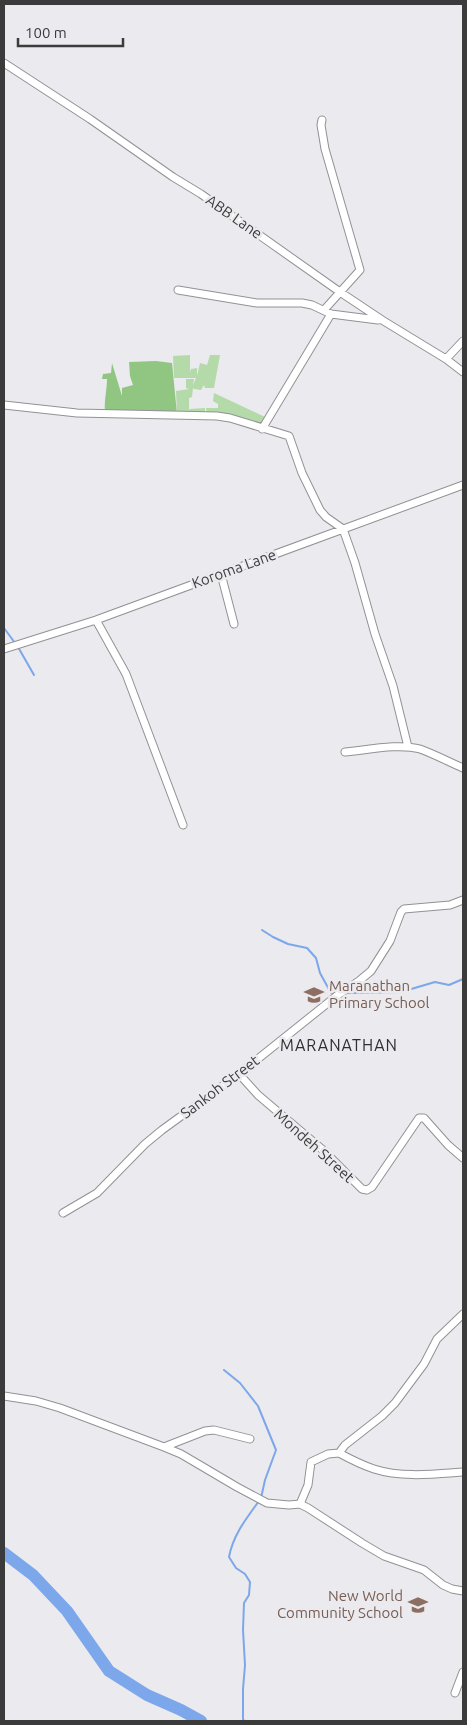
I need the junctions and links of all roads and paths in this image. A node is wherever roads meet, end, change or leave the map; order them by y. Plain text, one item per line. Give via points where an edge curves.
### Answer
1 (5, 65) edge
2 (322, 120) dead end
3 (178, 290) dead end
4 (340, 292) junction
5 (324, 310) junction
6 (331, 314) junction
7 (382, 320) junction
8 (463, 341) edge
9 (446, 359) junction
10 (463, 372) edge
11 (4, 405) edge
12 (262, 429) junction
13 (463, 485) edge
14 (343, 529) junction
15 (221, 574) junction
16 (96, 620) junction
17 (234, 624) dead end
18 (4, 649) edge
19 (408, 747) junction
20 (346, 752) dead end
21 (463, 768) edge
22 (183, 824) dead end
23 (463, 900) edge
24 (239, 1074) junction
25 (463, 1158) edge
26 (63, 1213) dead end
27 (463, 1314) edge
28 (4, 1396) edge
29 (250, 1439) dead end
30 (164, 1447) junction
31 (339, 1453) junction
32 (463, 1472) edge
33 (300, 1504) junction
34 (463, 1591) edge
35 (463, 1672) edge
36 (455, 1693) dead end

1 - 4 street, ABB Lane via 201,194
2 - 4 street via 324,149 360,270
3 - 5 street via 257,304 302,303
4 - 5 street
4 - 7 street, ABB Lane
5 - 6 street
6 - 7 street
6 - 12 street
7 - 9 street, ABB Lane
8 - 9 street
9 - 10 street, ABB Lane
11 - 12 street via 77,412 217,416
12 - 14 street via 289,436 320,510
13 - 14 street, Koroma Lane
14 - 15 street, Koroma Lane
14 - 19 street via 393,686
15 - 16 street, Koroma Lane
15 - 17 street
16 - 18 street, Koroma Lane
16 - 22 street via 126,674
19 - 20 street
19 - 21 street
23 - 24 street, Sankoh Street via 450,905 404,909 390,941 371,971
24 - 25 street, Mondeh Street via 362,1189 372,1187 419,1118 424,1118
24 - 26 street, Sankoh Street via 162,1130 97,1193
27 - 31 street via 437,1339 424,1364 395,1403
28 - 30 street via 60,1408
29 - 30 street via 214,1430
30 - 33 street via 257,1498 267,1502
31 - 32 street via 375,1470 420,1474
31 - 33 street via 311,1462 308,1485
33 - 34 street via 384,1556 424,1570 452,1590
35 - 36 street

